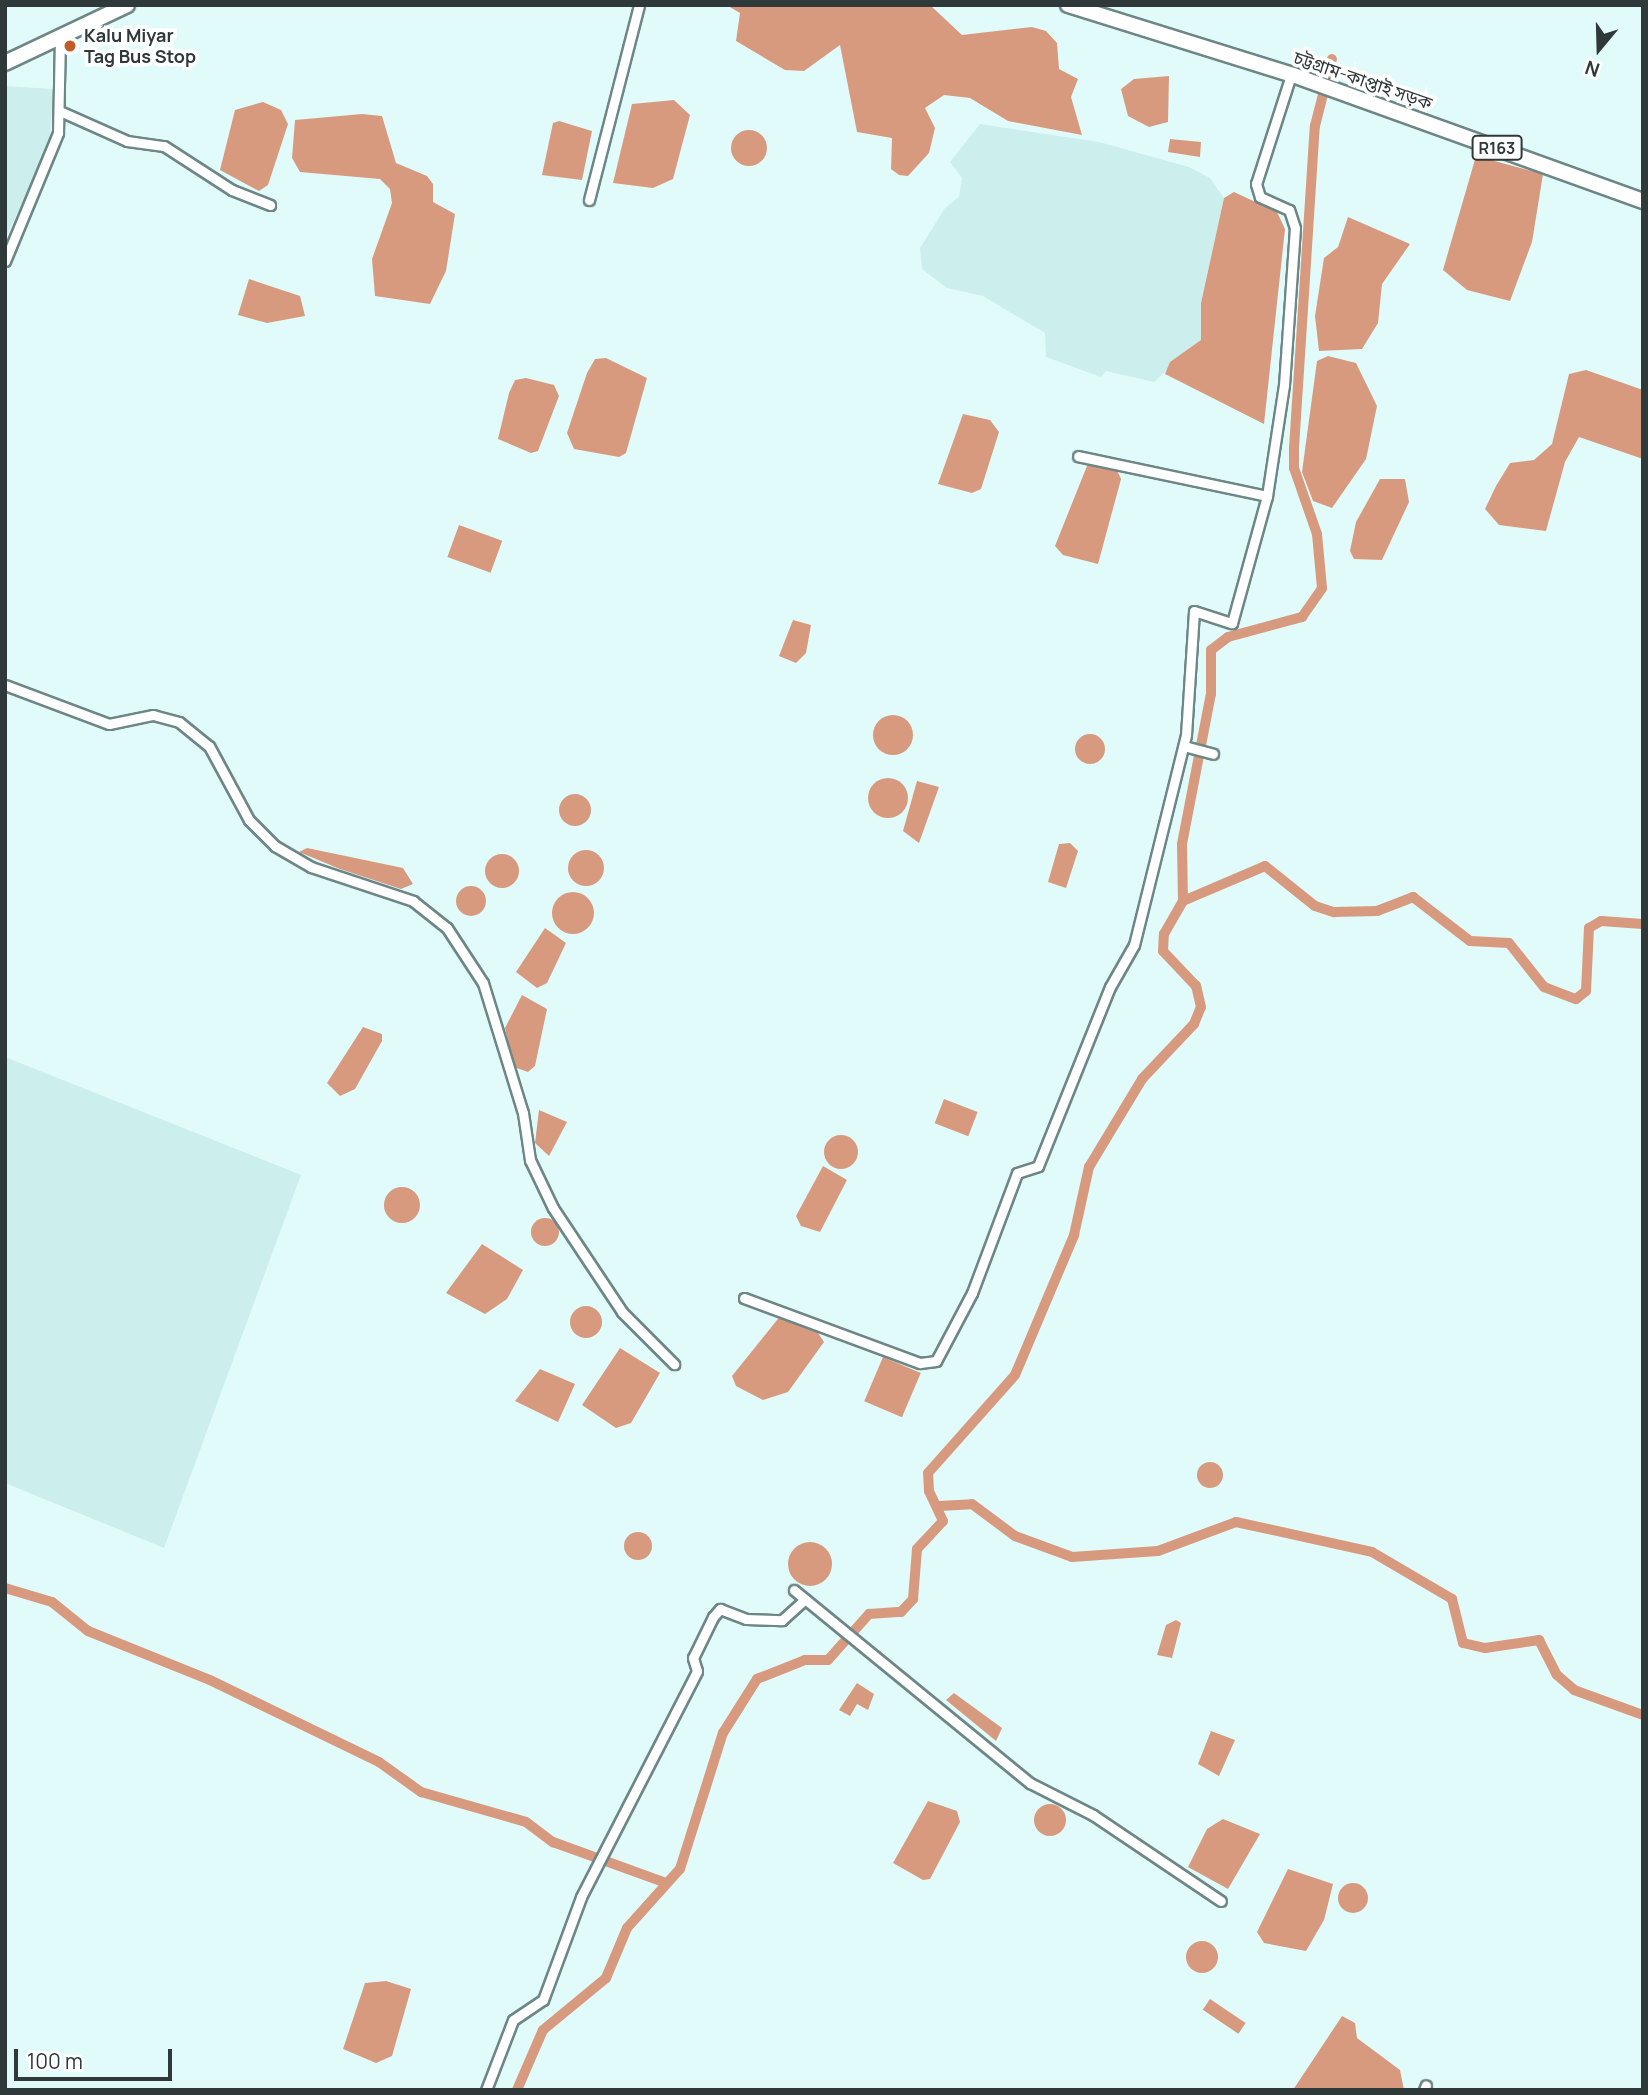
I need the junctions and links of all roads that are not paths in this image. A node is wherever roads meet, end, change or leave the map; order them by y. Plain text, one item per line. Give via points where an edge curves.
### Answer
1 (127, 5) edge
2 (639, 5) edge
3 (1068, 5) edge
4 (60, 41) junction
5 (5, 63) edge
6 (1292, 75) junction
7 (62, 112) junction
8 (589, 200) dead end
9 (1643, 201) edge
10 (270, 205) dead end
11 (5, 261) edge
12 (1079, 456) dead end
13 (1267, 496) junction
14 (5, 685) edge
15 (1184, 746) junction
16 (1213, 754) dead end
17 (744, 1298) dead end
18 (674, 1364) dead end
19 (794, 1590) dead end
20 (805, 1599) junction
21 (1222, 1901) dead end
22 (486, 2090) edge

1 - 4 main road
2 - 8 street
3 - 6 main road, চট্টগ্রাম-কাপ্তাই সড়ক / R163
4 - 5 main road
4 - 7 street
6 - 9 main road, চট্টগ্রাম-কাপ্তাই সড়ক / R163
6 - 13 street via 1256,184 1260,197 1289,211 1295,228 1284,385
7 - 10 street via 119,138 164,146 232,190
7 - 11 street via 52,155
12 - 13 street
13 - 15 street via 1232,622 1194,611
14 - 18 street via 108,724 153,715 179,722 209,746 249,820 275,846 312,867 413,901 447,928 483,984 523,1113 530,1160 553,1208 622,1312
15 - 16 street
15 - 17 street via 1134,945 1110,987 1038,1166 1017,1173 972,1293 936,1361 920,1363
19 - 20 street
20 - 21 street via 1018,1774
20 - 22 street via 782,1620 746,1619 720,1609 713,1617 693,1658 697,1671 581,1898 542,2000 513,2020

